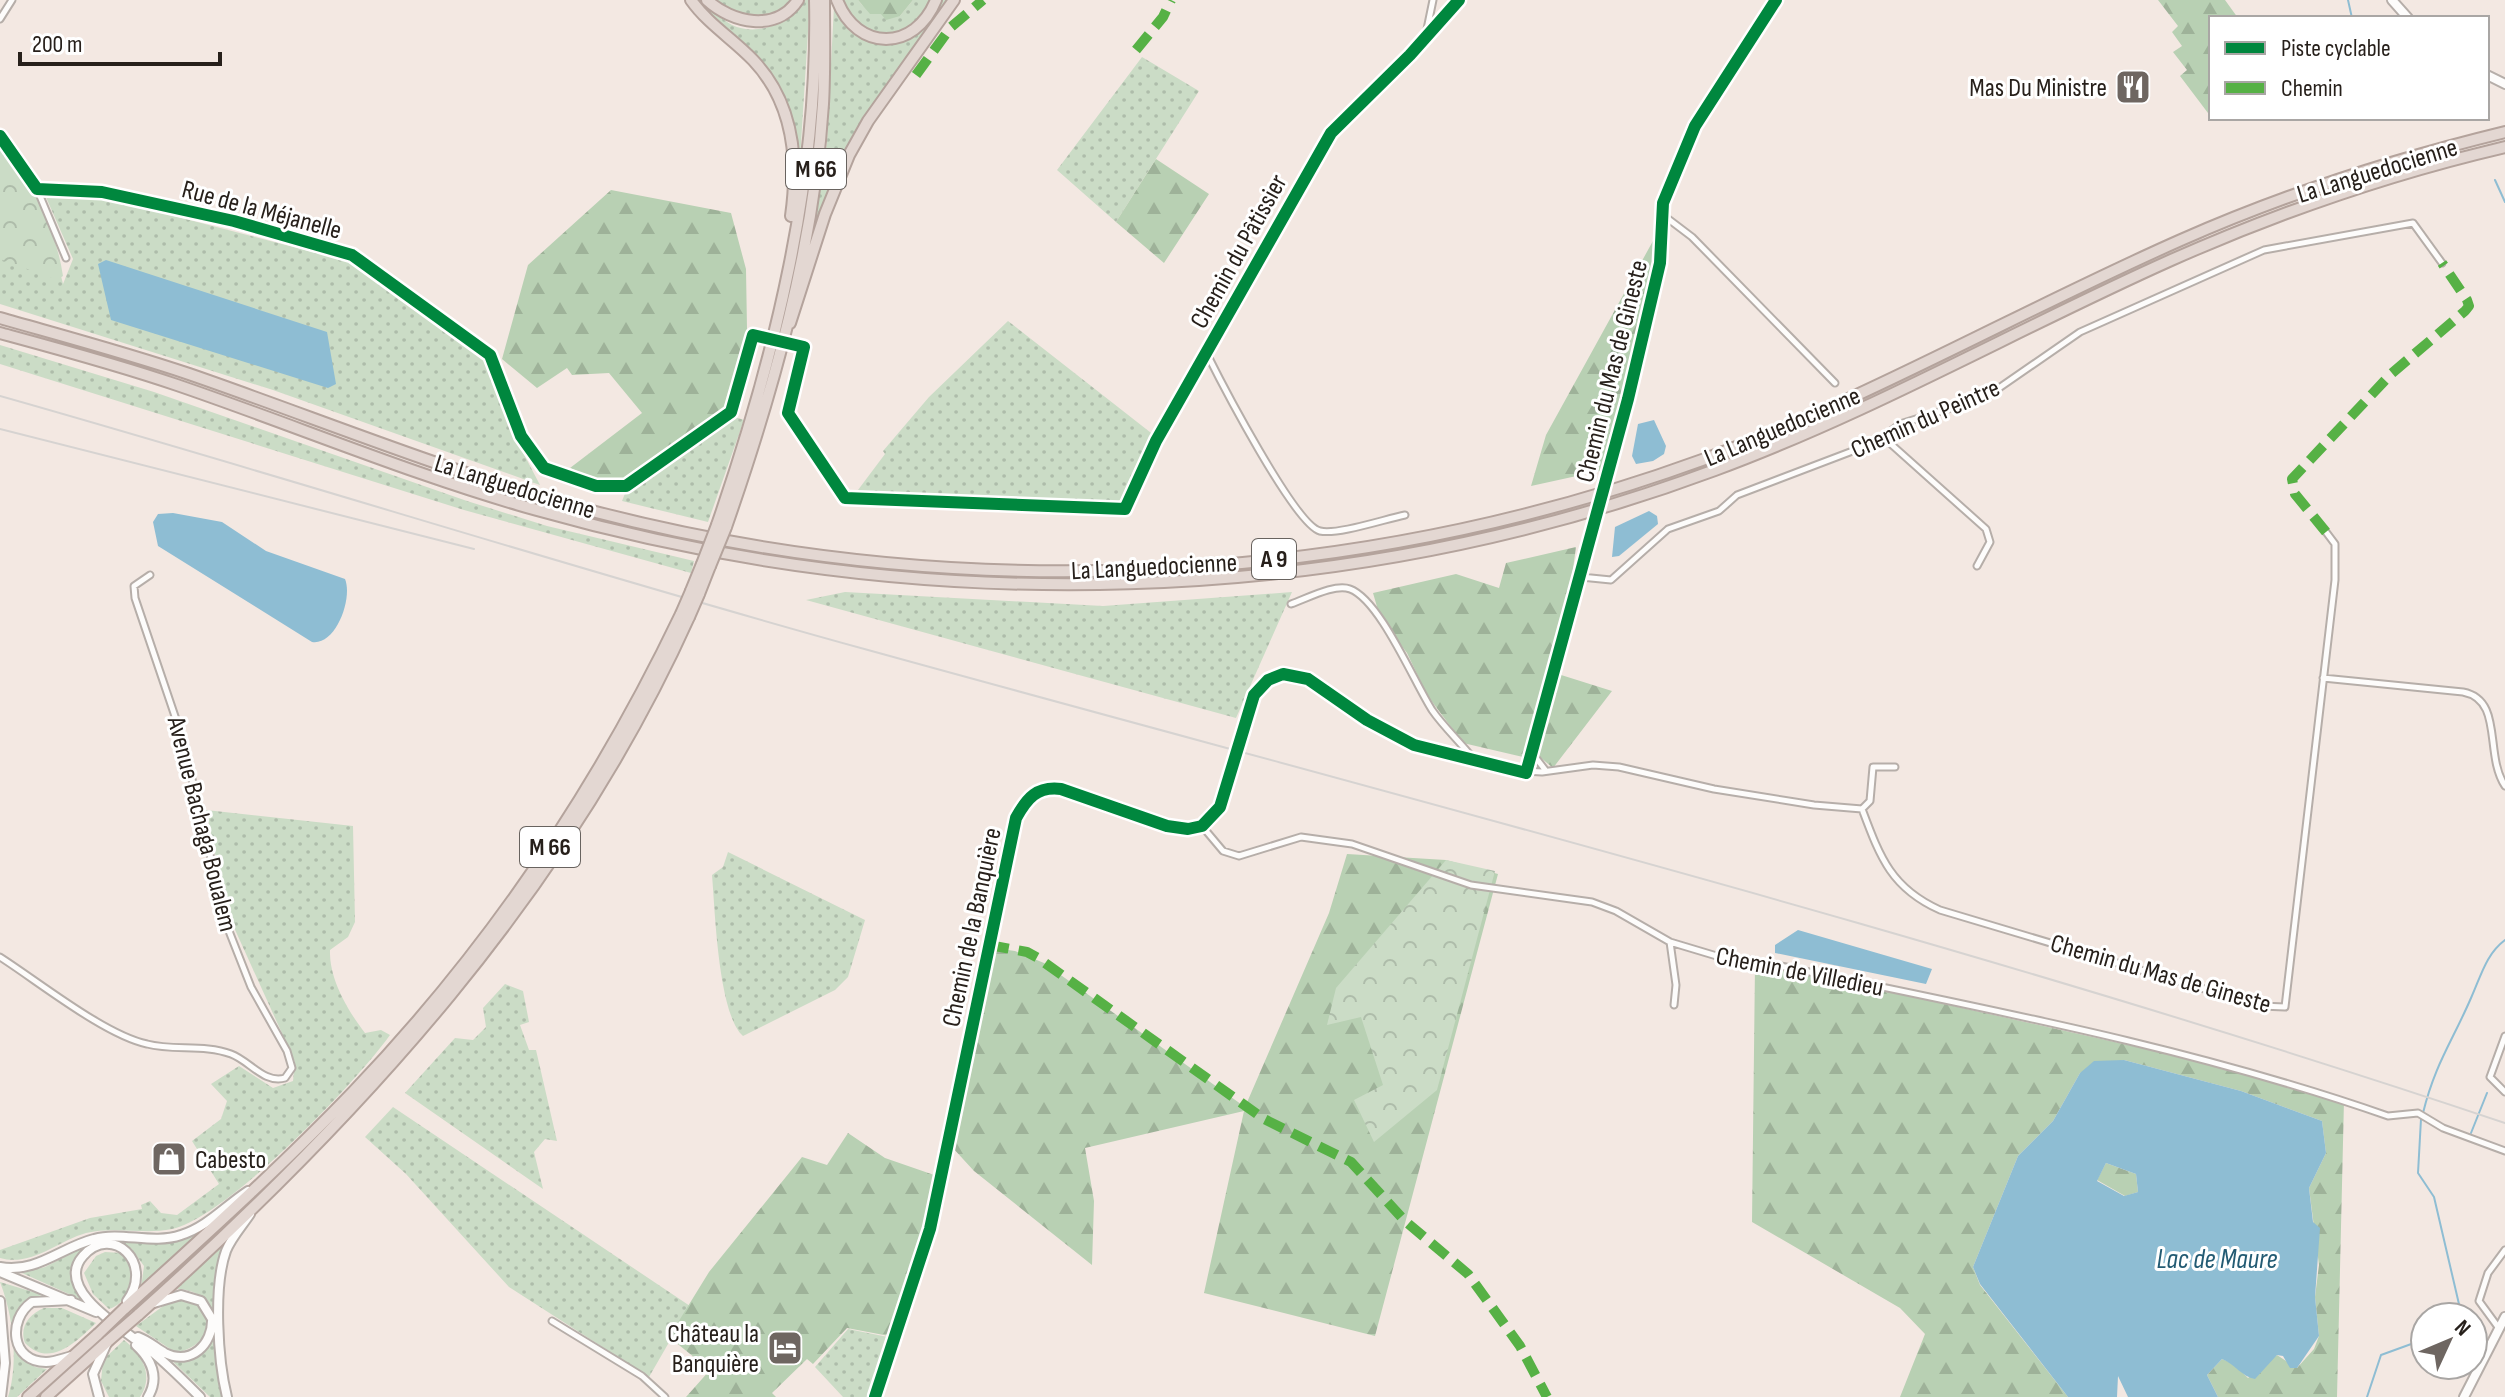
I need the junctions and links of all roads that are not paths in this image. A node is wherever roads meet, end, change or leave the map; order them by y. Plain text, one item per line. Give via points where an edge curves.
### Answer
1 (12, 0) edge
2 (691, 0) edge
3 (707, 0) edge
4 (798, 0) edge
5 (815, 0) edge
6 (824, 0) edge
7 (837, 0) edge
8 (936, 0) edge
9 (954, 0) edge
10 (1433, 0) edge
11 (1459, 0) edge
12 (1776, 0) edge
13 (2392, 0) edge
14 (2406, 16) edge
15 (0, 19) edge
16 (1424, 39) junction
17 (2505, 132) edge
18 (0, 136) edge
19 (2505, 147) edge
20 (37, 189) junction
21 (1662, 214) junction
22 (794, 236) junction
23 (66, 258) dead end
24 (2442, 263) dead end
25 (0, 318) edge
26 (0, 333) edge
27 (783, 335) junction
28 (1207, 353) junction
29 (1835, 383) dead end
30 (1883, 437) junction
31 (562, 476) dead end
32 (1125, 509) dead end
33 (1405, 515) dead end
34 (721, 526) junction
35 (2326, 532) dead end
36 (1977, 566) dead end
37 (150, 575) dead end
38 (1581, 577) junction
39 (1291, 604) dead end
40 (685, 616) junction
41 (2323, 678) junction
42 (1532, 754) junction
43 (1473, 758) junction
44 (1895, 767) dead end
45 (1547, 772) junction
46 (1526, 773) junction
47 (2505, 786) edge
48 (1862, 809) junction
49 (1202, 826) junction
50 (1670, 942) junction
51 (0, 957) edge
52 (1674, 1005) dead end
53 (2505, 1036) edge
54 (2505, 1092) edge
55 (2505, 1151) edge
56 (265, 1179) junction
57 (261, 1199) junction
58 (2505, 1250) edge
59 (2, 1273) edge
60 (71, 1300) junction
61 (0, 1301) edge
62 (150, 1305) junction
63 (124, 1309) junction
64 (103, 1317) junction
65 (2505, 1317) edge
66 (552, 1321) dead end
67 (2498, 1327) junction
68 (130, 1334) junction
69 (108, 1341) junction
70 (72, 1356) junction
71 (1, 1397) edge
72 (28, 1397) edge
73 (46, 1397) edge
74 (99, 1397) edge
75 (148, 1397) edge
76 (200, 1397) edge
77 (227, 1397) edge
78 (665, 1397) edge
79 (875, 1397) edge
80 (2464, 1397) edge

1 - 15 street
2 - 22 highway via 755,61 782,100 793,145
3 - 4 highway via 731,17 756,22 786,13
5 - 22 highway, M 66 via 810,138
6 - 27 highway, M 66 via 823,104 815,174
7 - 8 highway via 857,30 893,39 919,27
9 - 27 highway via 860,135 825,214 794,318
10 - 16 street
11 - 16 street, Chemin du Pâtissier
12 - 21 street, Chemin du Mas de Gineste via 1695,126
13 - 14 main road
16 - 28 street, Chemin du Pâtissier via 1331,133
17 - 25 highway, La Languedocienne / A 9 via 2349,176 2225,221 1845,401 1665,473 1437,533 1207,565 1090,571 946,567 820,555 690,533 489,481 143,359
18 - 20 street
19 - 26 highway, La Languedocienne / A 9 via 2364,186 2220,239 1849,415 1689,479 1576,515 1440,547 1206,580 1063,585 938,581 798,566 675,545 498,499 177,385
20 - 23 street
20 - 31 street, Rue de la Méjanelle via 102,192 234,221 352,255 490,355 521,436 544,468
21 - 29 street via 1692,237
21 - 38 street, Chemin du Mas de Gineste, bridge via 1660,263
22 - 34 highway, M 66
24 - 30 street, Chemin du Peintre via 2413,223 2264,250 2080,332 1986,397 1900,424
27 - 34 highway, M 66 via 759,429
28 - 32 street, Chemin du Pâtissier via 1147,457
28 - 33 street via 1273,474 1312,528 1328,531
30 - 36 street via 1986,529 1990,542
30 - 38 street, Chemin du Peintre via 1737,495 1719,511 1668,529 1611,580
34 - 40 highway, M 66, bridge
35 - 41 street via 2336,554
37 - 51 street, Avenue Bachaga Boualem via 134,586 135,598 182,737 227,926 251,987 291,1060 289,1074 270,1078 233,1054 128,1038
38 - 42 street, Chemin du Mas de Gineste
39 - 43 street via 1341,587 1362,598 1396,643 1432,710
40 - 56 highway, M 66 via 605,761 528,880 402,1037
40 - 57 highway, M 66 via 614,765 536,885 400,1055
41 - 47 street via 2480,697
41 - 48 street, Chemin du Mas de Gineste via 2285,1007 2261,1006 1940,910 1919,900 1893,876
42 - 45 street
42 - 46 street, Chemin du Mas de Gineste
43 - 46 street
43 - 49 street, bridge via 1403,740 1308,679 1294,674 1268,680 1254,695 1215,815
44 - 48 street via 1873,767 1870,801
45 - 46 street
45 - 48 street via 1619,767 1714,789
49 - 50 street, Chemin de Villedieu via 1223,851 1239,856 1301,837 1352,844 1471,885 1592,902
49 - 79 street, Chemin de la Banquière via 1167,826 1061,789 1039,791 1025,801 1016,818 930,1229
50 - 52 street
50 - 55 street, Chemin de Villedieu via 1720,957 2004,1011 2176,1051 2388,1116 2422,1114 2443,1128
53 - 54 street via 2490,1077
56 - 59 main road, M 66 via 200,1228 177,1237 93,1239
56 - 63 highway, M 66
57 - 62 highway, M 66
57 - 77 main road, M 66 via 232,1240 222,1266 221,1357
58 - 67 street via 2488,1273 2479,1301
59 - 60 main road
60 - 64 main road
60 - 70 main road via 32,1302 18,1317 15,1335 21,1350 35,1360
61 - 71 main road via 5,1363
62 - 68 main road, M 66 via 172,1296 196,1298 212,1319 207,1341 192,1355 173,1356
62 - 69 highway, M 66, bridge
63 - 64 main road, M 66 via 136,1286 135,1261 120,1247 100,1245 80,1259 77,1275 85,1297
63 - 70 highway, M 66, bridge
64 - 68 main road
65 - 67 main road
66 - 78 street via 642,1376
67 - 80 main road
68 - 75 main road via 153,1368
68 - 76 main road
69 - 73 highway, M 66
69 - 74 main road, M 66 via 93,1374
70 - 72 highway, M 66

